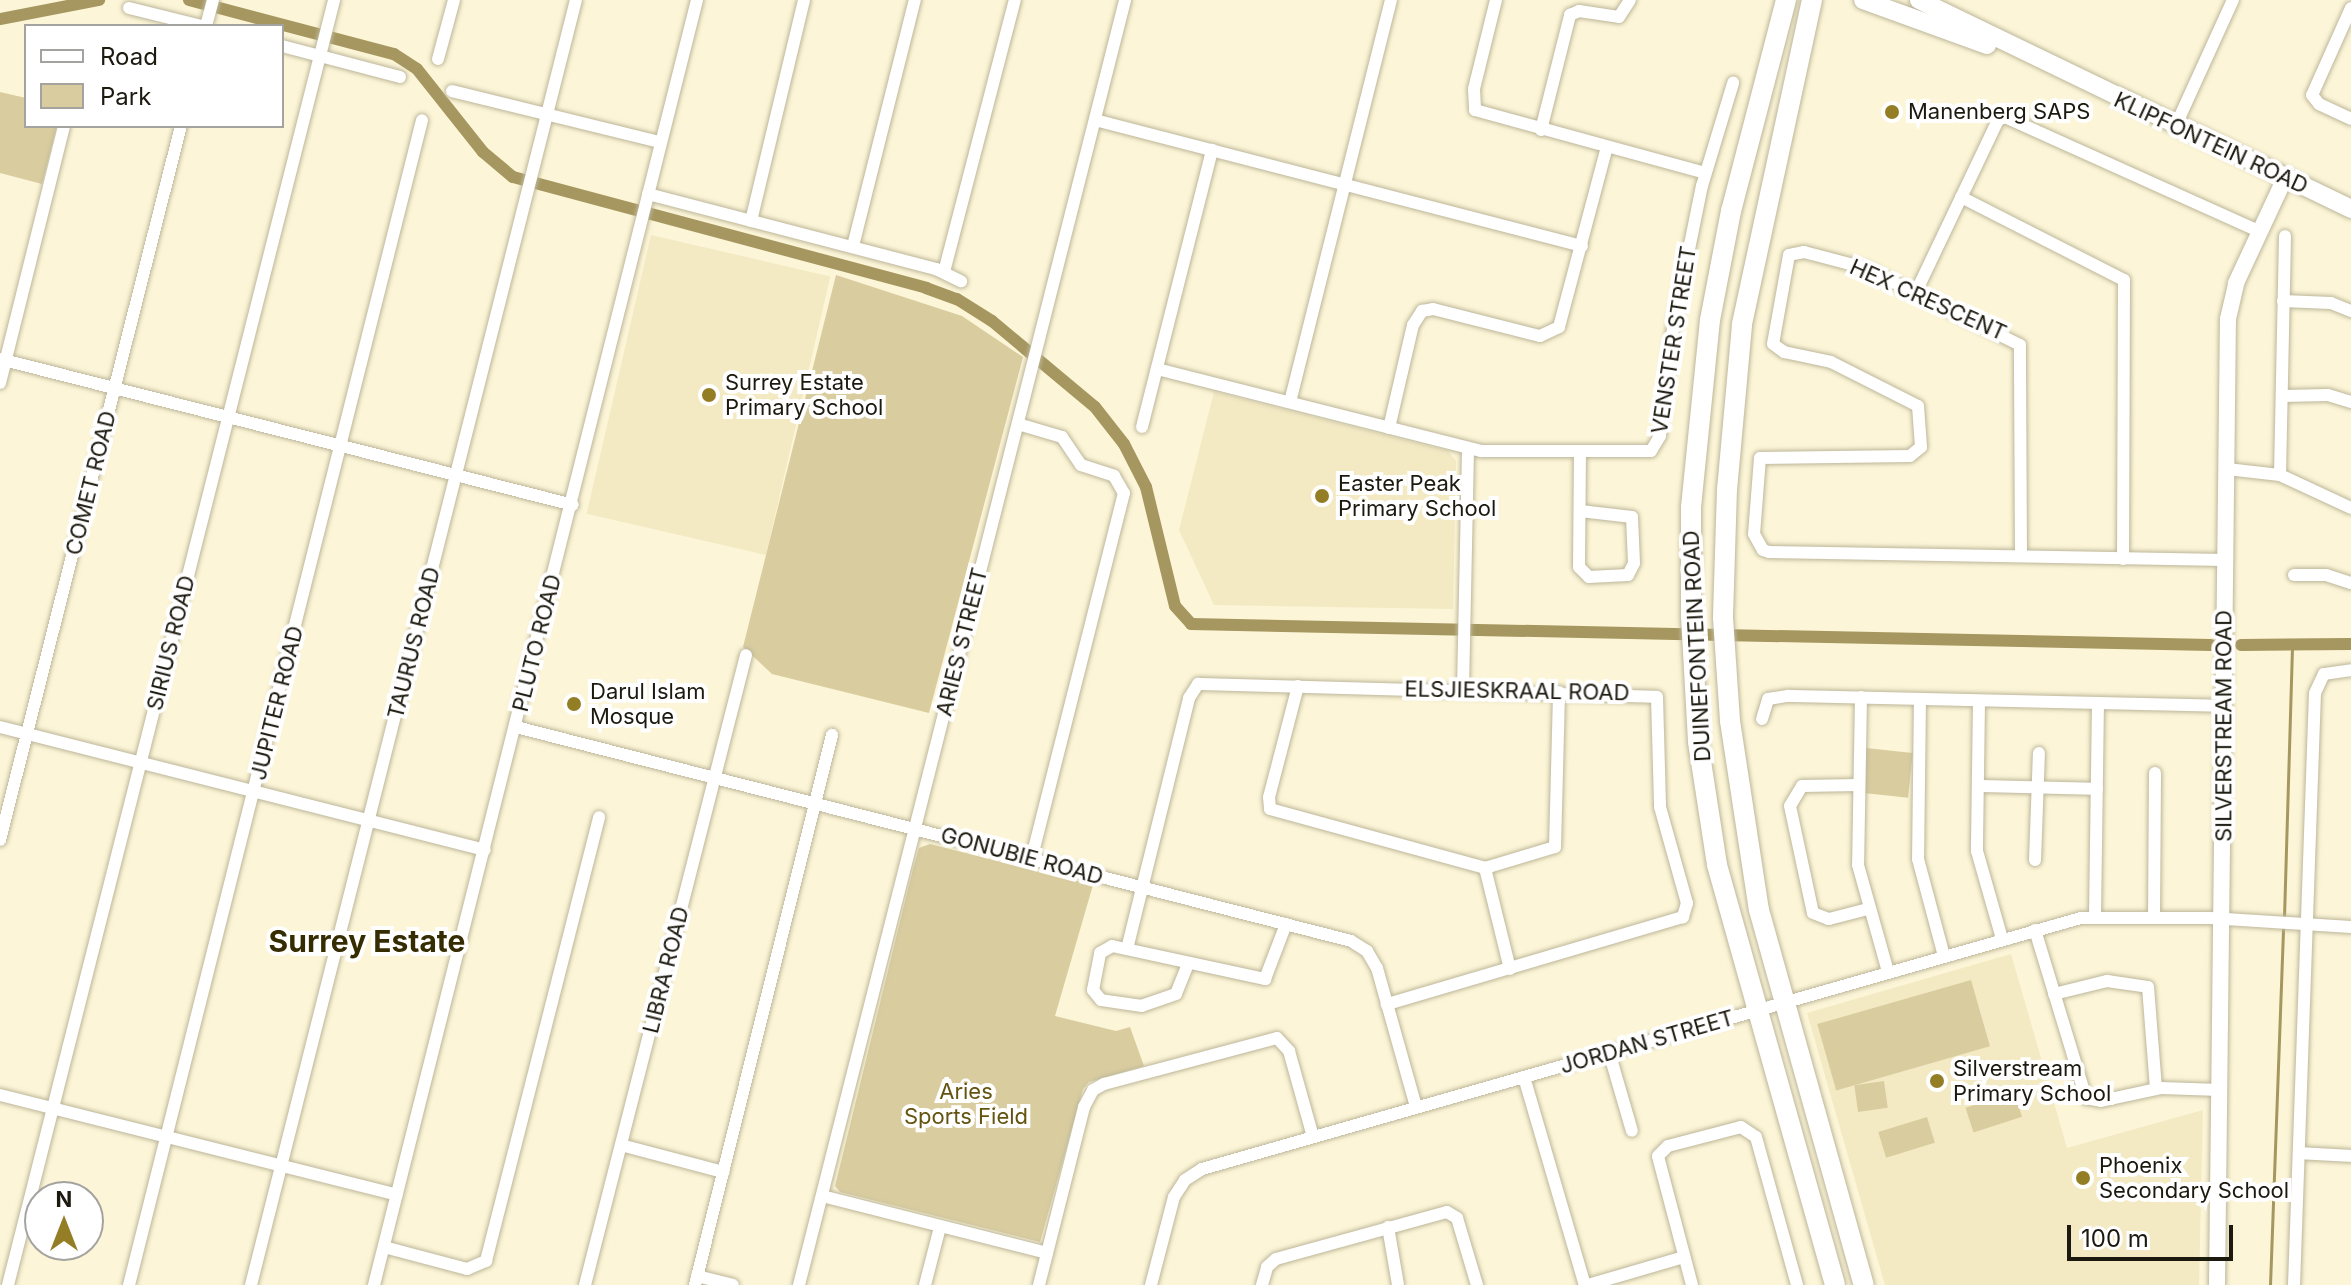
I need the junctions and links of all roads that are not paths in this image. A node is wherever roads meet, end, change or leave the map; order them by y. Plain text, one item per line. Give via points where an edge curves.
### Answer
1 (334, 0) edge
2 (454, 0) edge
3 (576, 0) edge
4 (697, 0) edge
5 (804, 0) edge
6 (915, 0) edge
7 (1015, 0) edge
8 (1125, 0) edge
9 (1391, 0) edge
10 (1496, 0) edge
11 (1630, 0) edge
12 (1786, 0) edge
13 (1812, 0) edge
14 (1863, 0) edge
15 (1919, 0) edge
16 (2233, 0) edge
17 (129, 8) dead end
18 (2351, 8) edge
19 (196, 24) edge
20 (284, 46) edge
21 (320, 50) junction
22 (438, 59) dead end
23 (400, 77) dead end
24 (2072, 77) junction
25 (1733, 83) dead end
26 (452, 91) dead end
27 (548, 113) junction
28 (2351, 119) edge
29 (422, 120) dead end
30 (1095, 120) junction
31 (2176, 125) junction
32 (63, 128) edge
33 (180, 128) edge
34 (1541, 130) junction
35 (660, 142) junction
36 (1607, 147) junction
37 (1212, 150) junction
38 (1705, 173) junction
39 (2285, 178) junction
40 (1345, 184) junction
41 (1961, 197) junction
42 (647, 199) junction
43 (2351, 209) edge
44 (751, 221) junction
45 (2259, 231) junction
46 (2285, 236) dead end
47 (853, 246) junction
48 (1582, 246) junction
49 (944, 272) junction
50 (961, 281) dead end
51 (1916, 292) junction
52 (2283, 301) junction
53 (2351, 311) edge
54 (3, 359) edge
55 (1157, 369) junction
56 (0, 383) edge
57 (115, 387) junction
58 (2283, 396) junction
59 (1290, 402) junction
60 (2351, 402) edge
61 (228, 416) junction
62 (1018, 424) junction
63 (1142, 427) dead end
64 (1389, 428) junction
65 (342, 446) junction
66 (1468, 448) junction
67 (1580, 452) junction
68 (2227, 469) junction
69 (456, 475) junction
70 (2280, 475) junction
71 (573, 505) junction
72 (2351, 508) edge
73 (1580, 511) junction
74 (2021, 556) junction
75 (2123, 559) junction
76 (2226, 560) junction
77 (2294, 575) dead end
78 (2351, 583) edge
79 (746, 655) dead end
80 (2351, 670) edge
81 (1298, 686) junction
82 (1463, 689) junction
83 (1559, 692) junction
84 (1861, 697) junction
85 (1920, 699) junction
86 (1979, 701) junction
87 (2098, 703) junction
88 (2225, 706) junction
89 (1762, 719) dead end
90 (0, 727) edge
91 (516, 727) junction
92 (27, 734) junction
93 (832, 735) dead end
94 (2039, 753) dead end
95 (140, 763) junction
96 (2155, 773) dead end
97 (715, 778) junction
98 (1859, 785) junction
99 (1978, 786) junction
100 (2038, 787) junction
101 (2097, 789) junction
102 (255, 793) junction
103 (816, 804) junction
104 (599, 817) dead end
105 (368, 820) junction
106 (915, 828) junction
107 (0, 840) edge
108 (485, 850) junction
109 (2035, 860) dead end
110 (1031, 861) junction
111 (1485, 868) junction
112 (1142, 887) junction
113 (1868, 909) junction
114 (2095, 916) junction
115 (2154, 917) junction
116 (2223, 920) junction
117 (1286, 924) junction
118 (2306, 925) junction
119 (2351, 927) edge
120 (2035, 930) junction
121 (2002, 939) junction
122 (1127, 949) junction
123 (1944, 956) junction
124 (1188, 964) junction
125 (1510, 969) junction
126 (1888, 972) junction
127 (2054, 994) junction
128 (1784, 1003) junction
129 (1387, 1004) junction
130 (1756, 1011) junction
131 (1609, 1052) junction
132 (1524, 1077) junction
133 (2156, 1088) junction
134 (2220, 1090) junction
135 (0, 1095) edge
136 (1416, 1107) junction
137 (52, 1109) junction
138 (1632, 1131) dead end
139 (167, 1137) junction
140 (1313, 1137) junction
141 (621, 1145) junction
142 (2299, 1153) junction
143 (2351, 1156) edge
144 (281, 1166) junction
145 (723, 1172) junction
146 (397, 1195) junction
147 (822, 1196) junction
148 (940, 1227) junction
149 (1388, 1227) junction
150 (384, 1247) junction
151 (1047, 1253) junction
152 (1684, 1257) junction
153 (696, 1281) edge
154 (8, 1285) edge
155 (129, 1285) edge
156 (251, 1285) edge
157 (374, 1285) edge
158 (585, 1285) edge
159 (733, 1285) edge
160 (799, 1285) edge
161 (925, 1285) edge
162 (1039, 1285) edge
163 (1151, 1285) edge
164 (1262, 1285) edge
165 (1398, 1285) edge
166 (1477, 1285) edge
167 (1587, 1285) edge
168 (1692, 1285) edge
169 (1797, 1285) edge
170 (1835, 1285) edge
171 (1864, 1285) edge
172 (2217, 1285) edge
173 (2294, 1285) edge

1 - 21 street, SIRIUS ROAD
2 - 22 street
3 - 27 street, TAURUS ROAD
4 - 35 street, PLUTO ROAD
5 - 44 street
6 - 47 street
7 - 49 street
8 - 30 street, ARIES STREET
9 - 40 street
10 - 34 street via 1472,107 1485,116
11 - 34 street via 1619,17 1579,11 1570,15
12 - 130 main road, DUINEFONTEIN ROAD via 1731,211 1710,320 1693,481 1693,660 1715,852
13 - 128 main road, DUINEFONTEIN ROAD via 1742,325 1729,458 1723,618 1751,867
14 - 24 main road, KLIPFONTEIN ROAD
15 - 24 main road, KLIPFONTEIN ROAD
16 - 31 street
17 - 19 street
18 - 28 street via 2312,95
20 - 21 street
21 - 23 street
21 - 61 street, SIRIUS ROAD
24 - 31 main road, KLIPFONTEIN ROAD
25 - 38 street, VENSTER STREET via 1718,146
26 - 27 street
27 - 35 street
27 - 69 street, TAURUS ROAD
29 - 65 street, JUPITER ROAD
30 - 37 street
30 - 62 street, ARIES STREET
31 - 39 main road, KLIPFONTEIN ROAD
32 - 54 street
33 - 57 street, COMET ROAD
34 - 36 street
35 - 42 street, PLUTO ROAD
36 - 38 street
36 - 48 street
37 - 40 street
37 - 55 street
38 - 67 street, VENSTER STREET via 1673,328 1659,441 1647,453
39 - 43 main road, KLIPFONTEIN ROAD
39 - 45 street, SILVERSTREAM ROAD
40 - 48 street
40 - 59 street
41 - 45 street via 1998,120 2012,116
41 - 51 street
41 - 75 street via 2124,280
42 - 44 street
42 - 71 street, PLUTO ROAD
44 - 47 street
45 - 68 street, SILVERSTREAM ROAD via 2230,305
46 - 52 street
47 - 49 street
48 - 64 street via 1565,314 1551,334 1533,335 1433,309 1422,311 1413,325
49 - 50 street
51 - 74 street, HEX CRESCENT via 2008,335 2022,349
51 - 74 street, HEX CRESCENT via 1844,262 1804,252 1789,255 1773,344 1784,352 1831,362 1918,406 1921,447 1910,456 1760,458 1755,482 1758,546 1769,552
52 - 53 street via 2331,303
52 - 58 street
54 - 56 street
54 - 57 street
55 - 59 street, VENSTER STREET
55 - 63 street
57 - 61 street
57 - 92 street, COMET ROAD
58 - 60 street via 2328,395
58 - 70 street
59 - 64 street, VENSTER STREET
61 - 65 street
61 - 95 street, SIRIUS ROAD
62 - 106 street, ARIES STREET
62 - 110 street via 1062,437 1081,465 1114,476 1123,486
64 - 66 street, VENSTER STREET
65 - 69 street
65 - 102 street, JUPITER ROAD
66 - 67 street, VENSTER STREET
66 - 82 street
67 - 73 street
68 - 70 street
68 - 76 street, SILVERSTREAM ROAD
69 - 71 street
69 - 105 street, TAURUS ROAD
70 - 72 street
71 - 91 street, PLUTO ROAD
73 - 73 street via 1581,571 1594,578 1628,575 1634,563 1632,517
74 - 75 street
75 - 76 street
76 - 88 street, SILVERSTREAM ROAD
77 - 78 street via 2326,575
79 - 97 street, LIBRA ROAD
80 - 118 street via 2320,676 2315,693
81 - 82 street, ELSJIESKRAAL ROAD
81 - 111 street via 1270,809
81 - 112 street, ELSJIESKRAAL ROAD via 1205,683 1192,690
82 - 83 street, ELSJIESKRAAL ROAD
83 - 111 street via 1555,847
83 - 125 street, ELSJIESKRAAL ROAD via 1657,697 1660,807 1687,913
84 - 85 street
84 - 89 street via 1774,698 1765,704
84 - 98 street
85 - 86 street
85 - 123 street via 1918,859
86 - 87 street
86 - 99 street
87 - 88 street
87 - 101 street
88 - 116 street, SILVERSTREAM ROAD
90 - 92 street
91 - 97 street, GONUBIE ROAD
91 - 108 street, PLUTO ROAD
92 - 95 street
92 - 107 street, COMET ROAD
93 - 103 street
94 - 100 street
95 - 102 street
95 - 137 street, SIRIUS ROAD
96 - 115 street
97 - 103 street, GONUBIE ROAD
97 - 141 street, LIBRA ROAD
98 - 113 street via 1858,865
98 - 113 street via 1802,786 1790,806 1813,913 1829,919
99 - 100 street
99 - 121 street via 1977,851
100 - 101 street
100 - 109 street
101 - 114 street
102 - 105 street
102 - 139 street, JUPITER ROAD
103 - 106 street, GONUBIE ROAD
103 - 145 street
104 - 150 street via 486,1261 467,1269
105 - 108 street
105 - 144 street, TAURUS ROAD
106 - 110 street, GONUBIE ROAD
106 - 147 street, ARIES STREET
108 - 146 street, PLUTO ROAD
110 - 112 street, GONUBIE ROAD
111 - 125 street
112 - 117 street, GONUBIE ROAD
112 - 122 street, ELSJIESKRAAL ROAD
113 - 126 street
114 - 115 street, JORDAN STREET
114 - 120 street, JORDAN STREET
115 - 116 street, JORDAN STREET
116 - 118 street, JORDAN STREET
116 - 134 street, SILVERSTREAM ROAD
117 - 124 street via 1265,979
117 - 129 street, GONUBIE ROAD via 1340,937 1367,951
118 - 119 street, JORDAN STREET
118 - 142 street
120 - 121 street, JORDAN STREET
120 - 127 street
121 - 123 street, JORDAN STREET
122 - 124 street
122 - 124 street via 1107,947 1098,958 1093,990 1101,1000 1129,1007 1176,994
123 - 126 street, JORDAN STREET
125 - 129 street, ELSJIESKRAAL ROAD
126 - 128 street, JORDAN STREET
127 - 133 street via 2086,1098 2101,1101
127 - 133 street via 2107,981 2148,987
128 - 130 street, JORDAN STREET
128 - 171 main road, DUINEFONTEIN ROAD
129 - 136 street, GONUBIE ROAD
130 - 131 street, JORDAN STREET
130 - 170 main road, DUINEFONTEIN ROAD
131 - 132 street, JORDAN STREET
131 - 138 street
132 - 136 street, JORDAN STREET
132 - 167 street
133 - 134 street
134 - 172 street, SILVERSTREAM ROAD
135 - 137 street
136 - 140 street, JORDAN STREET
137 - 139 street
137 - 154 street, SIRIUS ROAD
139 - 144 street
139 - 155 street, JUPITER ROAD
140 - 151 street via 1289,1051 1277,1038 1104,1084 1087,1098
140 - 163 street, JORDAN STREET via 1191,1175 1172,1203
141 - 145 street
141 - 158 street, LIBRA ROAD
142 - 143 street
142 - 173 street
144 - 146 street
144 - 156 street, TAURUS ROAD
145 - 153 street
146 - 150 street, PLUTO ROAD
147 - 148 street
147 - 160 street, ARIES STREET
148 - 151 street
148 - 161 street
149 - 164 street via 1276,1259 1268,1265
149 - 165 street
149 - 166 street via 1453,1213
150 - 157 street, PLUTO ROAD
151 - 162 street
152 - 167 street
152 - 168 street
152 - 169 street via 1658,1156 1668,1146 1746,1128 1756,1137
153 - 159 street

